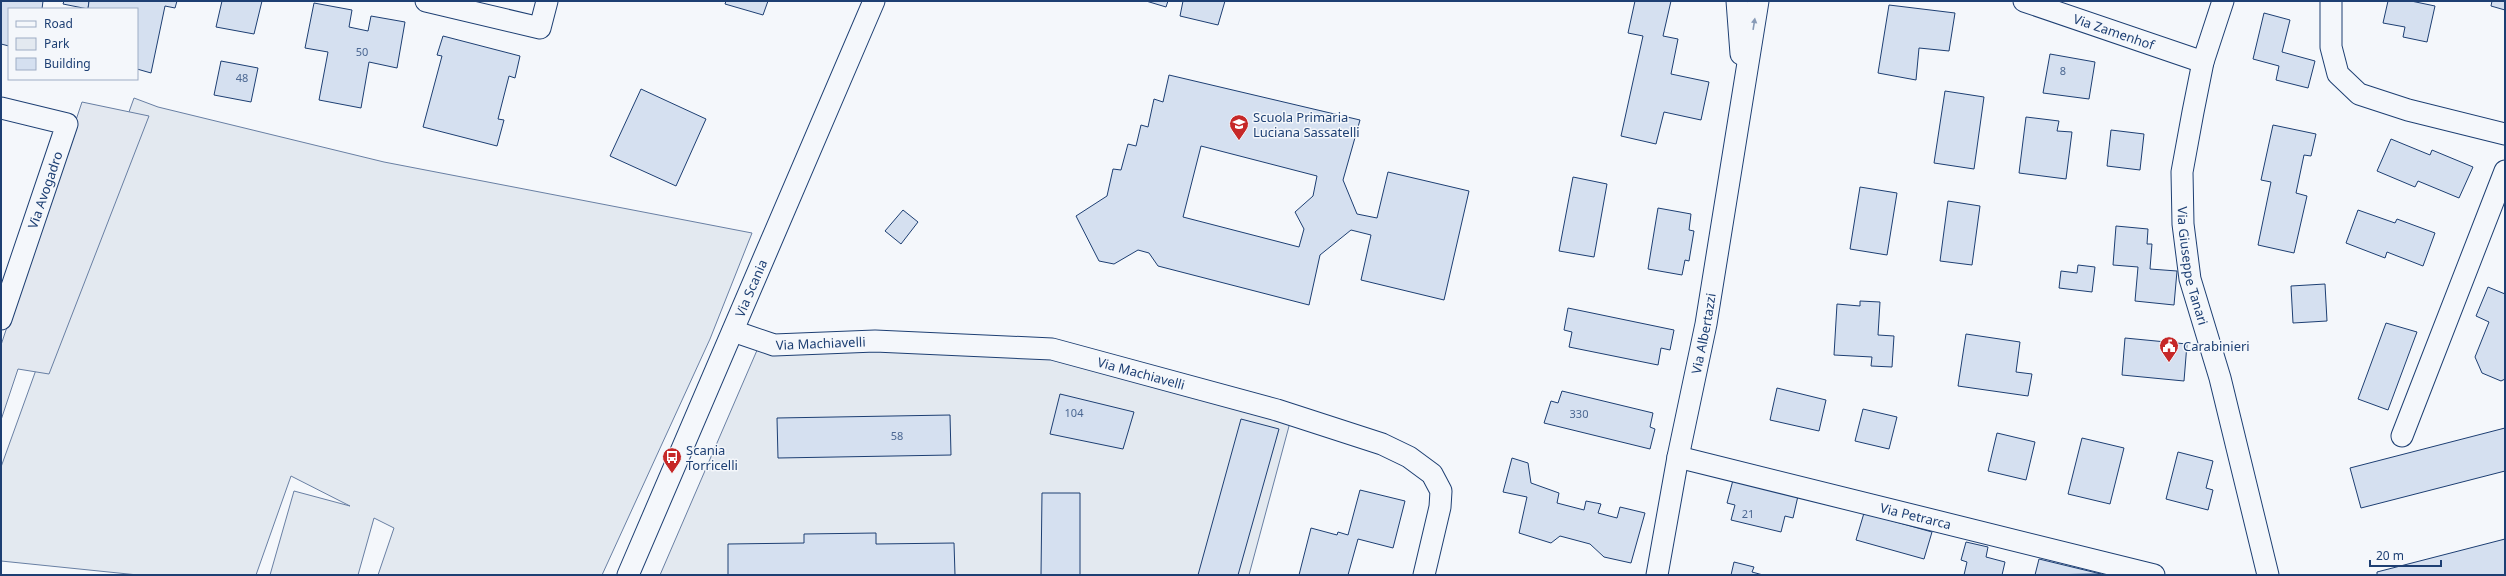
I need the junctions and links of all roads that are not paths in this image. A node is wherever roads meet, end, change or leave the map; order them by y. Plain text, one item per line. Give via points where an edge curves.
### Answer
1 (426, 1) edge
2 (548, 1) edge
3 (874, 1) edge
4 (1737, 1) edge
5 (1758, 1) edge
6 (2024, 1) edge
7 (2223, 1) edge
8 (2331, 1) edge
9 (2203, 62) junction
10 (1743, 90) junction
11 (1, 108) edge
12 (2505, 134) edge
13 (2505, 171) edge
14 (1, 319) edge
15 (733, 331) junction
16 (2402, 436) dead end
17 (1678, 457) junction
18 (628, 575) edge
19 (1424, 575) edge
20 (1657, 575) edge
21 (2154, 575) edge
22 (2268, 575) edge

1 - 2 street via 540,28
3 - 15 street, Via Scania
4 - 10 street, Via Albertazzi
10 -> 5 street, Via Albertazzi
6 - 9 street, Via Zamenhof
7 - 9 street, Via Giuseppe Tanari
8 - 12 street via 2331,47 2338,74 2359,94 2408,110
9 - 22 street, Via Giuseppe Tanari via 2182,172 2182,224 2190,279 2220,378
10 - 17 street, Via Albertazzi via 1706,324
11 - 14 street, Via Avogadro via 67,124
13 - 16 street
15 - 18 street, Via Scania
15 - 19 street, Via Machiavelli via 774,345 875,341 1052,349 1277,410 1382,444 1409,457 1432,474 1441,491
17 - 20 street, Via Albertazzi
17 - 21 street, Via Petrarca

